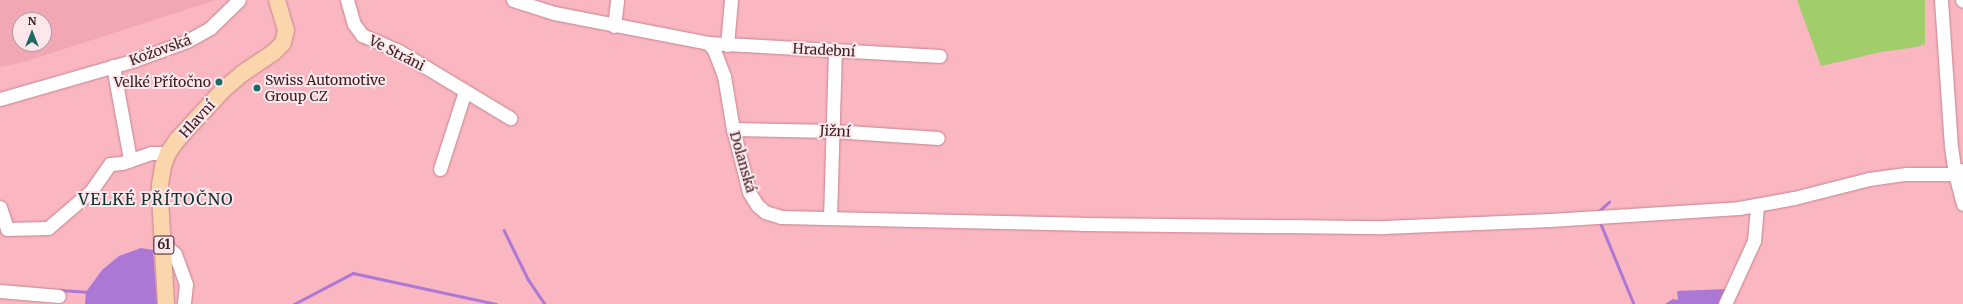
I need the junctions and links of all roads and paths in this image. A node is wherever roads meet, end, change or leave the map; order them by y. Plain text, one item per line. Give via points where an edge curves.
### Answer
1 (239, 0) edge
2 (277, 0) edge
3 (347, 0) edge
4 (514, 0) edge
5 (617, 0) edge
6 (731, 0) edge
7 (1941, 0) edge
8 (614, 26) junction
9 (708, 43) junction
10 (727, 44) junction
11 (835, 51) junction
12 (940, 56) dead end
13 (113, 66) junction
14 (465, 91) junction
15 (0, 99) edge
16 (510, 118) dead end
17 (733, 128) junction
18 (833, 131) junction
19 (938, 138) dead end
20 (168, 153) junction
21 (130, 160) junction
22 (440, 169) dead end
23 (1959, 172) edge
24 (1963, 204) edge
25 (1757, 205) junction
26 (0, 207) edge
27 (830, 218) junction
28 (164, 244) junction
29 (0, 291) edge
30 (59, 296) dead end
31 (166, 304) edge
32 (184, 304) edge
33 (1725, 304) edge

1 - 13 street, Kožovská via 210,28 196,37
2 - 20 main road, Hlavní / 61 via 285,26 283,43 224,89
3 - 14 street, Ve Stráni via 354,24 362,35 399,51
4 - 8 street via 554,13
5 - 8 street
6 - 10 street
7 - 23 street
8 - 9 street
9 - 10 street, Hradební
9 - 17 street, Dolanská via 714,50 724,76
10 - 11 street, Hradební
11 - 12 street, Hradební
11 - 18 street
13 - 15 street, Kožovská
13 - 21 street
14 - 16 street, Ve Stráni
14 - 22 street
17 - 18 street, Jižní
17 - 27 street, Dolanská via 748,192 757,205 765,212 781,217
18 - 19 street, Jižní
18 - 27 street
20 - 21 street via 151,153
20 - 28 main road, Hlavní / 61 via 160,185
21 - 26 street via 110,164 91,191 48,228 7,229
23 - 24 street
23 - 25 street, Dolanská via 1906,174 1869,180
25 - 27 street, Dolanská via 1550,220 1384,227
25 - 33 street via 1754,241
28 - 31 main road, Hlavní / 61
28 - 32 street via 175,254 186,284
29 - 30 street

